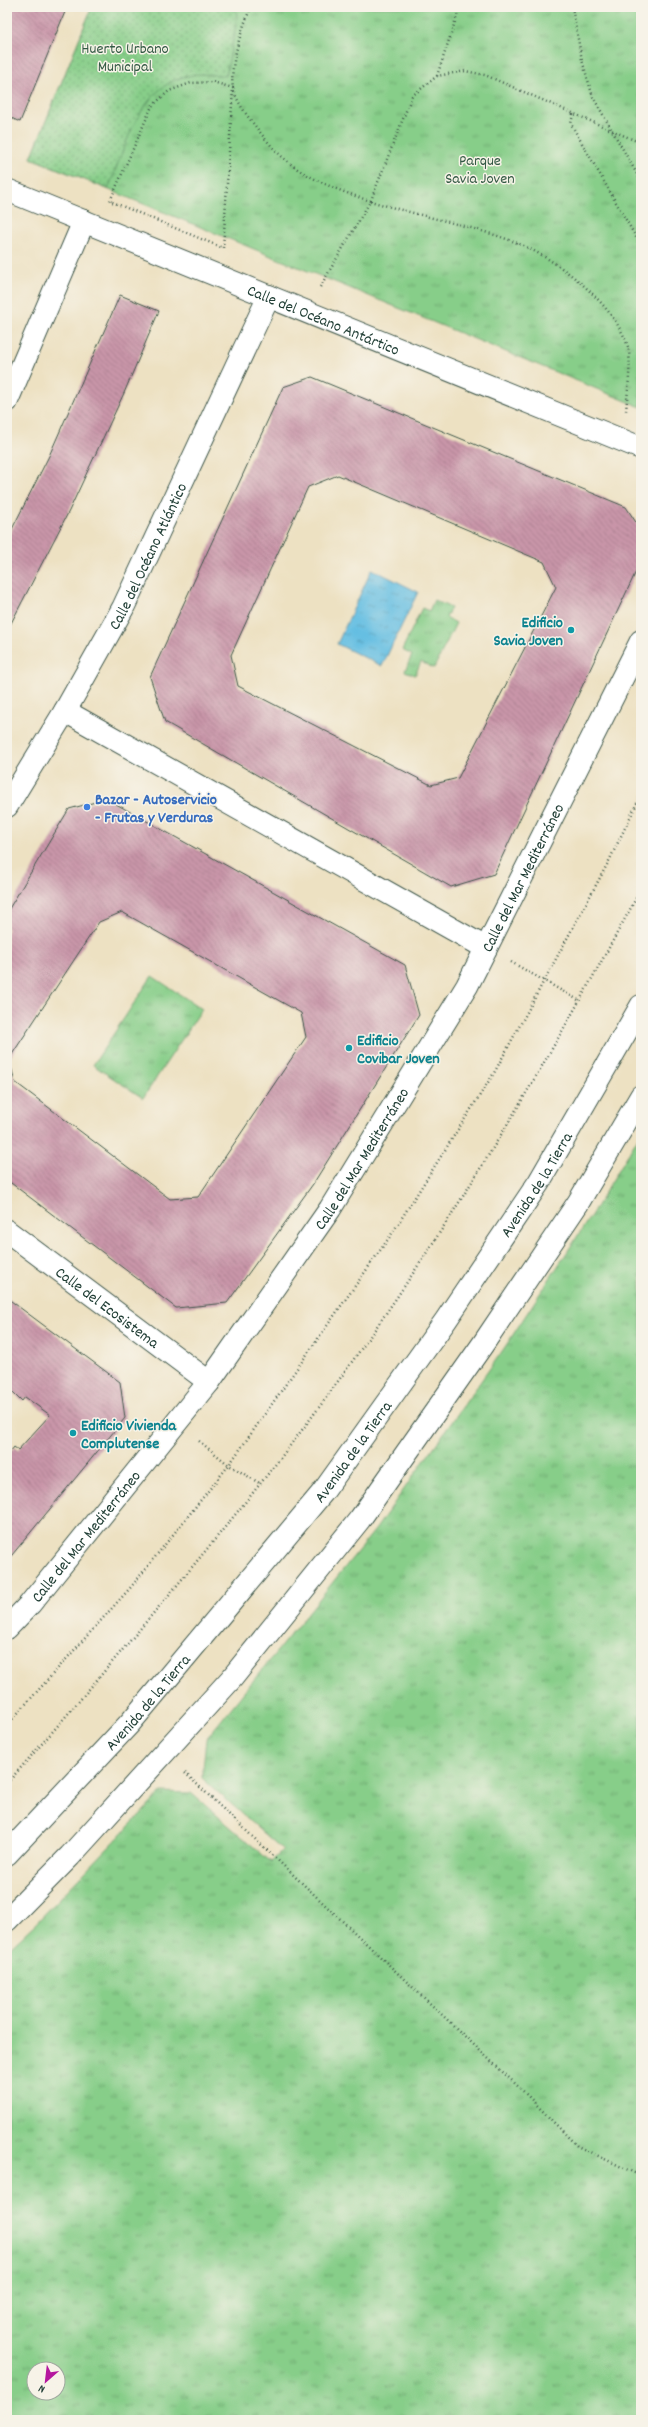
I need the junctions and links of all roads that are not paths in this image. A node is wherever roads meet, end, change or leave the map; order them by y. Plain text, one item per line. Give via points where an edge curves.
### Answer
1 (7, 190) edge
2 (84, 221) junction
3 (269, 296) junction
4 (7, 401) edge
5 (641, 448) edge
6 (641, 641) edge
7 (65, 711) junction
8 (7, 806) edge
9 (486, 948) junction
10 (641, 1006) edge
11 (641, 1096) edge
12 (7, 1231) edge
13 (209, 1382) junction
14 (7, 1628) edge
15 (7, 1854) edge
16 (7, 1920) edge

1 - 2 street, Calle del Océano Antártico
2 - 3 street, Calle del Océano Antártico
2 - 4 street
3 - 5 street, Calle del Océano Antártico
3 - 7 street, Calle del Océano Atlántico via 123,608
6 - 9 street, Calle del Mar Mediterráneo
7 - 8 street, Calle del Océano Atlántico
7 - 9 street
9 - 13 street, Calle del Mar Mediterráneo via 467,986 330,1209
10 - 15 street, Avenida de la Tierra via 539,1182 446,1320 323,1492 130,1723
11 - 16 street via 569,1216 360,1519 232,1678 70,1856
12 - 13 street, Calle del Ecosistema
13 - 14 street, Calle del Mar Mediterráneo via 30,1604

